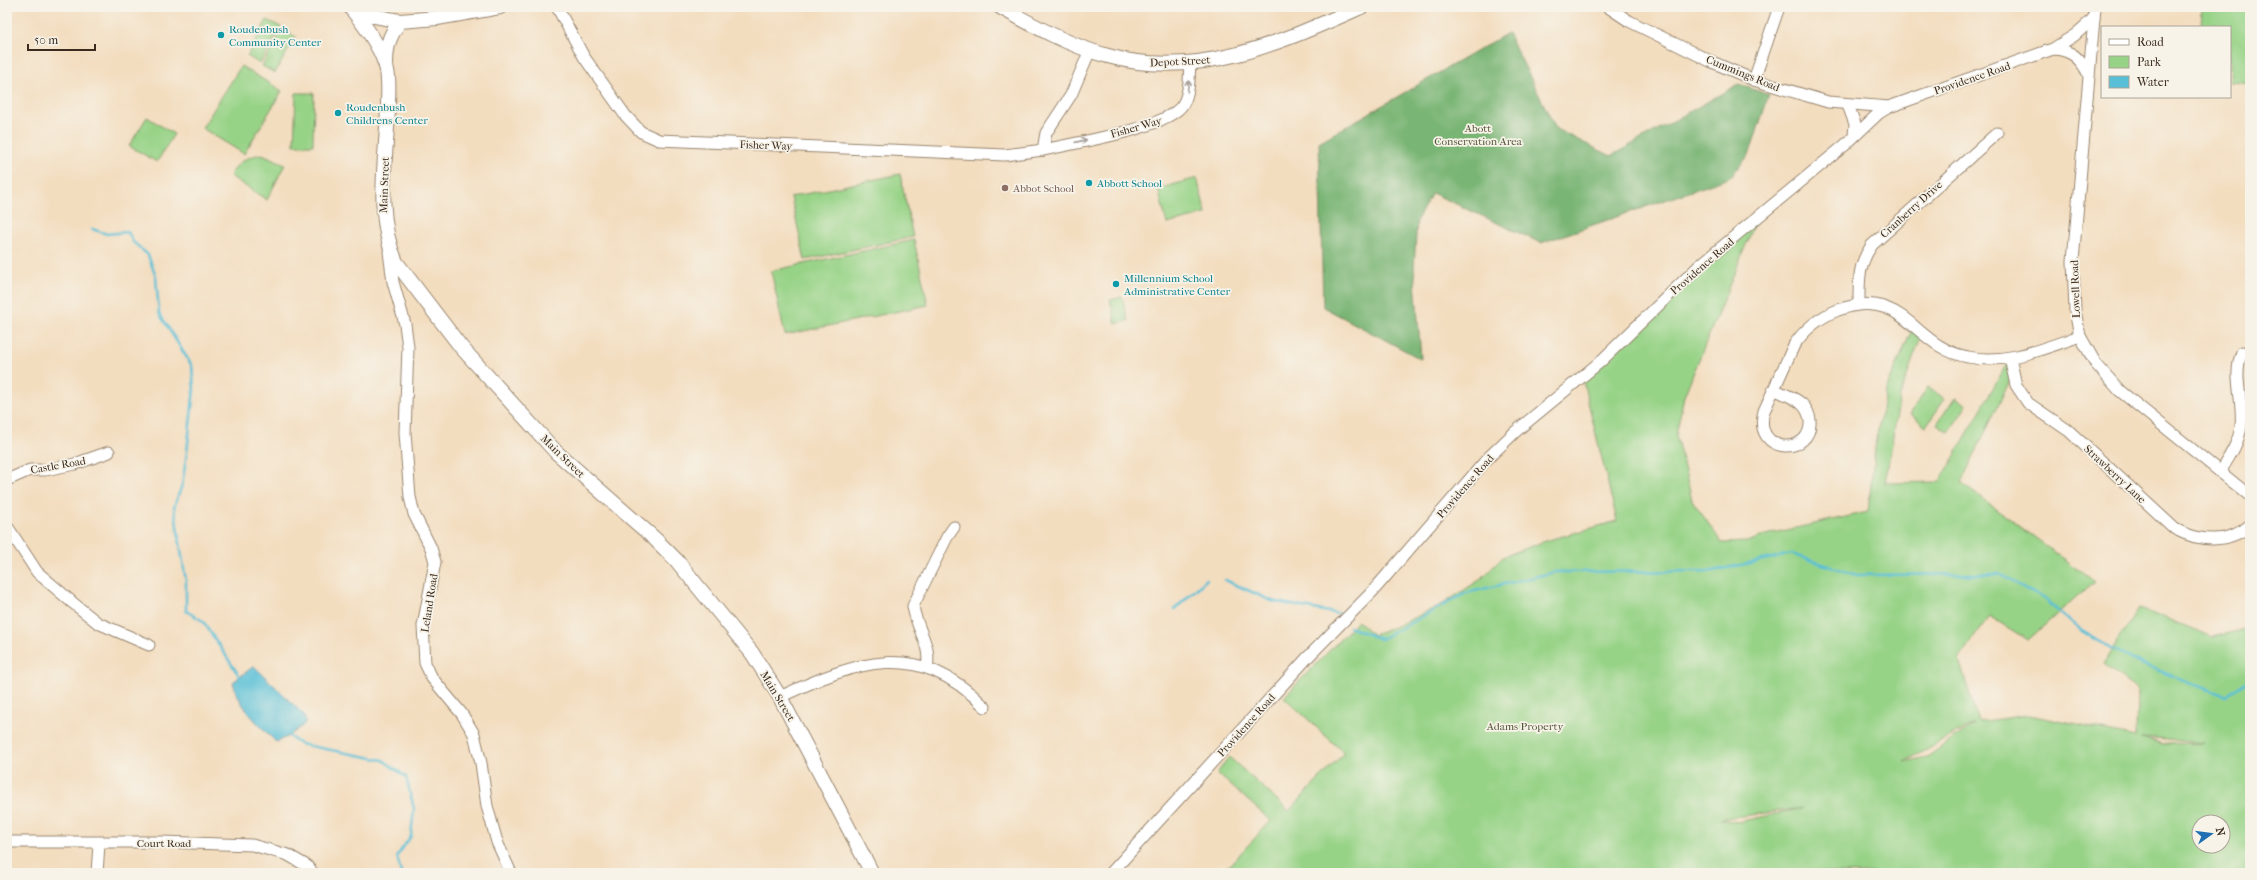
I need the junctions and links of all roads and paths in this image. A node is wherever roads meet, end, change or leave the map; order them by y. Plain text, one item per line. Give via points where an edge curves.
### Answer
1 (350, 7) edge
2 (353, 7) edge
3 (500, 7) edge
4 (557, 7) edge
5 (1361, 7) edge
6 (1608, 7) edge
7 (1779, 7) edge
8 (1006, 8) edge
9 (2094, 12) edge
10 (400, 21) junction
11 (2053, 49) junction
12 (1090, 50) junction
13 (1190, 62) junction
14 (386, 64) junction
15 (2090, 75) junction
16 (1754, 80) junction
17 (1848, 105) junction
18 (1889, 107) junction
19 (1997, 133) dead end
20 (1854, 136) junction
21 (1043, 150) junction
22 (389, 247) junction
23 (1859, 304) junction
24 (2080, 336) junction
25 (2242, 352) dead end
26 (2010, 358) junction
27 (1774, 389) junction
28 (109, 452) dead end
29 (2220, 472) junction
30 (7, 480) edge
31 (2250, 496) edge
32 (2250, 525) edge
33 (7, 526) edge
34 (954, 527) dead end
35 (149, 645) dead end
36 (927, 668) junction
37 (780, 697) junction
38 (985, 707) dead end
39 (7, 842) edge
40 (99, 844) junction
41 (98, 873) edge
42 (314, 873) edge
43 (511, 873) edge
44 (872, 873) edge
45 (1111, 873) edge

1 - 14 main road, Main Street via 364,23
2 - 10 main road via 369,15
3 - 10 main road via 437,18
4 - 21 street, Fisher Way via 584,57 626,115 638,130 659,140 1005,155
5 - 13 main road, Depot Street via 1262,48 1219,59
6 - 16 street, Cummings Road via 1628,21
7 - 16 street
8 - 12 main road, Depot Street
9 - 11 street, Providence Road via 2075,35
9 - 15 street, Lowell Road
10 - 14 main road via 390,35 386,47
11 - 15 street via 2066,50 2076,56
11 - 18 street, Providence Road
12 - 13 main road, Depot Street via 1133,62
12 - 21 street via 1071,95 1046,133
21 -> 13 street, Fisher Way via 1146,126 1175,113 1183,104 1187,93
14 - 22 main road, Main Street via 388,122 383,217
15 - 24 street, Lowell Road via 2074,261 2075,311
16 - 17 street, Cummings Road via 1828,102
17 - 18 street, Cummings Road
17 - 20 street via 1855,124
18 - 20 street, Providence Road
19 - 23 street, Cranberry Drive via 1872,245 1863,258 1860,269
20 - 45 street, Providence Road via 1700,265 1600,362 1515,432 1488,458 1373,591 1308,656
22 - 37 main road, Main Street via 396,262 461,347 556,452 656,539 677,561 752,654
22 - 43 street, Leland Road via 390,265 405,324 408,347 405,433 410,498 414,514 435,562 423,626 425,663 432,678 462,714 474,734 487,806
23 - 26 street via 1882,306 1894,311 1905,317 1932,342 1953,353 1977,359
23 - 27 street via 1835,311 1806,330 1794,346
24 - 26 street
24 - 29 street, Lowell Road via 2096,364 2120,390
25 - 29 street via 2237,366 2242,417 2240,434
26 - 32 street, Strawberry Lane via 2016,385 2028,403 2069,431 2175,530 2195,538 2215,539 2232,536
27 - 27 street via 1800,402 1810,416 1810,424 1804,438 1792,446 1777,445 1770,441 1762,428 1764,411
28 - 30 street, Castle Road via 75,464 30,470
29 - 31 street, Lowell Road
33 - 35 street via 37,572 73,603 98,622
34 - 36 street via 913,606 928,649
36 - 37 street via 890,662 865,664 821,678
36 - 38 street via 960,686
37 - 44 main road, Main Street
39 - 40 street, Court Road
40 - 41 street
40 - 42 street, Court Road via 161,842 252,845 288,855

